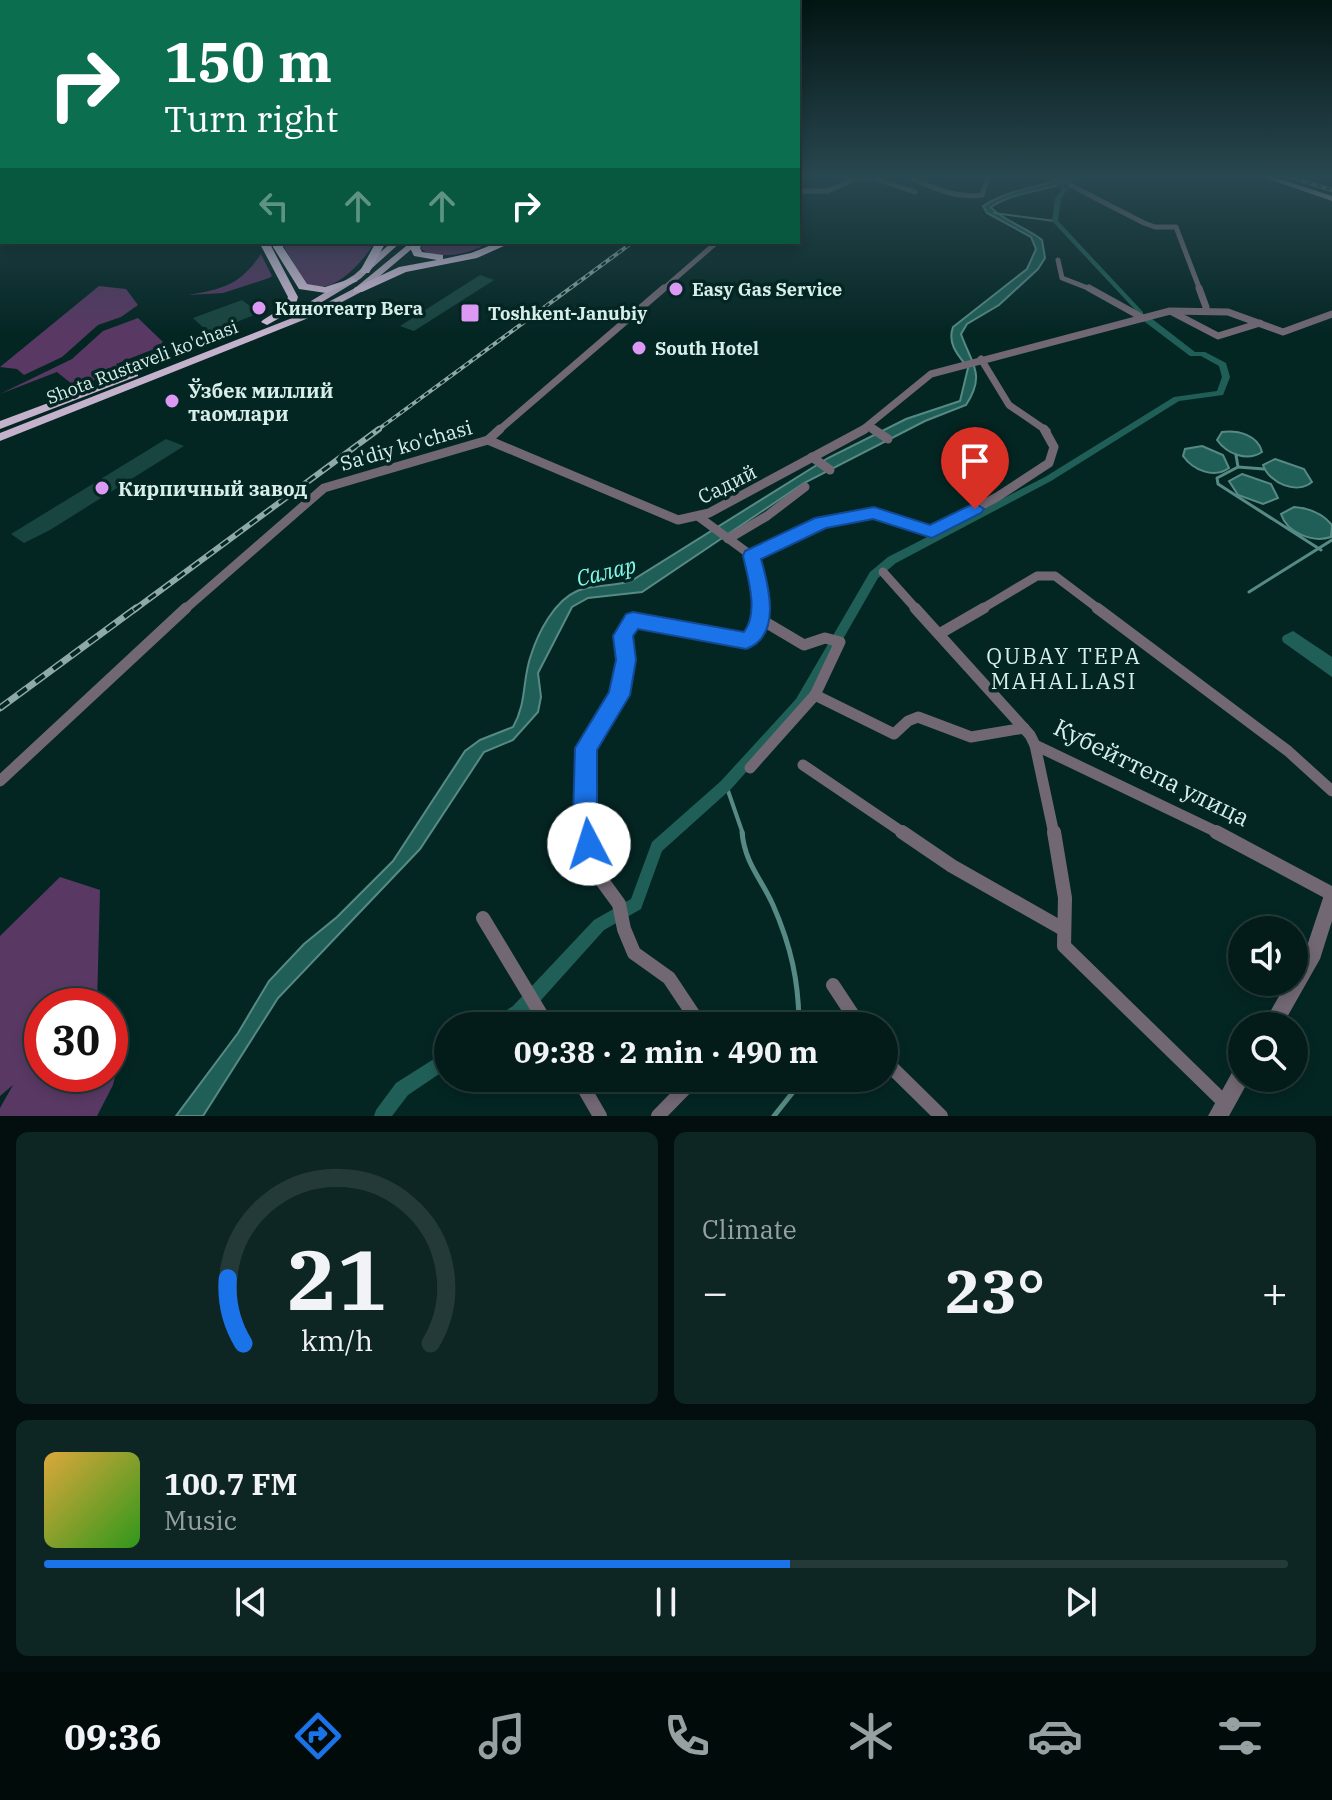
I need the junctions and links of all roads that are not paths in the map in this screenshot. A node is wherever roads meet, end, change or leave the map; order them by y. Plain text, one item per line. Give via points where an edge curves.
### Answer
1 (1176, 228) edge
2 (265, 244) edge
3 (278, 244) edge
4 (380, 244) edge
5 (395, 244) edge
6 (414, 244) edge
7 (416, 244) edge
8 (490, 244) edge
9 (503, 244) edge
10 (715, 244) edge
11 (1058, 260) dead end
12 (365, 271) junction
13 (355, 286) junction
14 (1206, 307) junction
15 (1170, 311) junction
16 (1332, 314) edge
17 (1143, 318) junction
18 (267, 322) junction
19 (1260, 323) junction
20 (977, 360) junction
21 (0, 425) edge
22 (869, 427) junction
23 (0, 437) edge
24 (888, 439) dead end
25 (488, 440) junction
26 (812, 457) junction
27 (830, 470) dead end
28 (805, 487) dead end
29 (699, 517) junction
30 (727, 539) junction
31 (752, 556) junction
32 (883, 572) dead end
33 (760, 619) junction
34 (939, 634) junction
35 (815, 695) junction
36 (1024, 728) junction
37 (1035, 745) junction
38 (803, 765) dead end
39 (750, 768) dead end
40 (0, 781) edge
41 (1332, 791) edge
42 (1332, 894) edge
43 (483, 918) dead end
44 (1063, 929) junction
45 (833, 985) dead end
46 (540, 1012) edge
47 (692, 1012) edge
48 (851, 1012) edge
49 (1279, 1012) edge
50 (898, 1074) edge
51 (586, 1092) edge
52 (681, 1092) edge
53 (1232, 1092) edge
54 (1222, 1110) edge
55 (600, 1116) edge
56 (658, 1116) edge
57 (941, 1116) edge

1 - 14 street
2 - 18 highway via 293,297 290,308
3 - 13 highway via 303,287
4 - 12 highway
5 - 12 main road, Shota Rustaveli ko'chasi
6 - 13 main road, Shota Rustaveli ko'chasi
7 - 8 highway via 418,254 439,257
9 - 13 highway
10 - 25 street, Sa'diy ko'chasi
11 - 17 street via 1062,278
12 - 13 main road, Shota Rustaveli ko'chasi
13 - 18 main road, Shota Rustaveli ko'chasi
13 - 23 main road, Shota Rustaveli ko'chasi via 318,311
14 - 15 street, Садий
14 - 19 street
15 - 17 street, Садий
15 - 19 street via 1218,336
16 - 19 street via 1283,332
17 - 20 street, Садий
18 - 21 main road, Shota Rustaveli ko'chasi
20 - 22 street, Садий via 914,384
20 - 31 street via 1009,405 1048,432 1054,447 1049,463 932,532 874,513 822,522
22 - 24 street
22 - 26 street, Садий
25 - 29 street, Садий via 678,520
25 - 40 street, Sa'diy ko'chasi via 324,488 228,568
26 - 27 street
26 - 29 street, Садий
28 - 30 street
29 - 30 street
30 - 31 street
31 - 33 street
32 - 34 street, Кубейттепа улица
33 - 35 street via 804,645 825,638 840,642
33 - 47 street via 755,635 746,640 633,620 623,636 626,660 620,695 586,748 585,820 592,867 619,904 634,953 669,978
34 - 36 street, Кубейттепа улица
34 - 41 street via 1037,576 1060,578 1288,751
35 - 36 street via 894,734 918,717 971,737
35 - 39 street
36 - 37 street, Кубейттепа улица
37 - 42 street, Кубейттепа улица
37 - 44 street via 1065,898
38 - 44 street via 952,866
42 - 49 street, Кубейттепа улица via 1311,959
43 - 46 street
44 - 54 street via 1064,946
45 - 48 street
50 - 57 street
51 - 55 street
52 - 56 street
53 - 54 street

